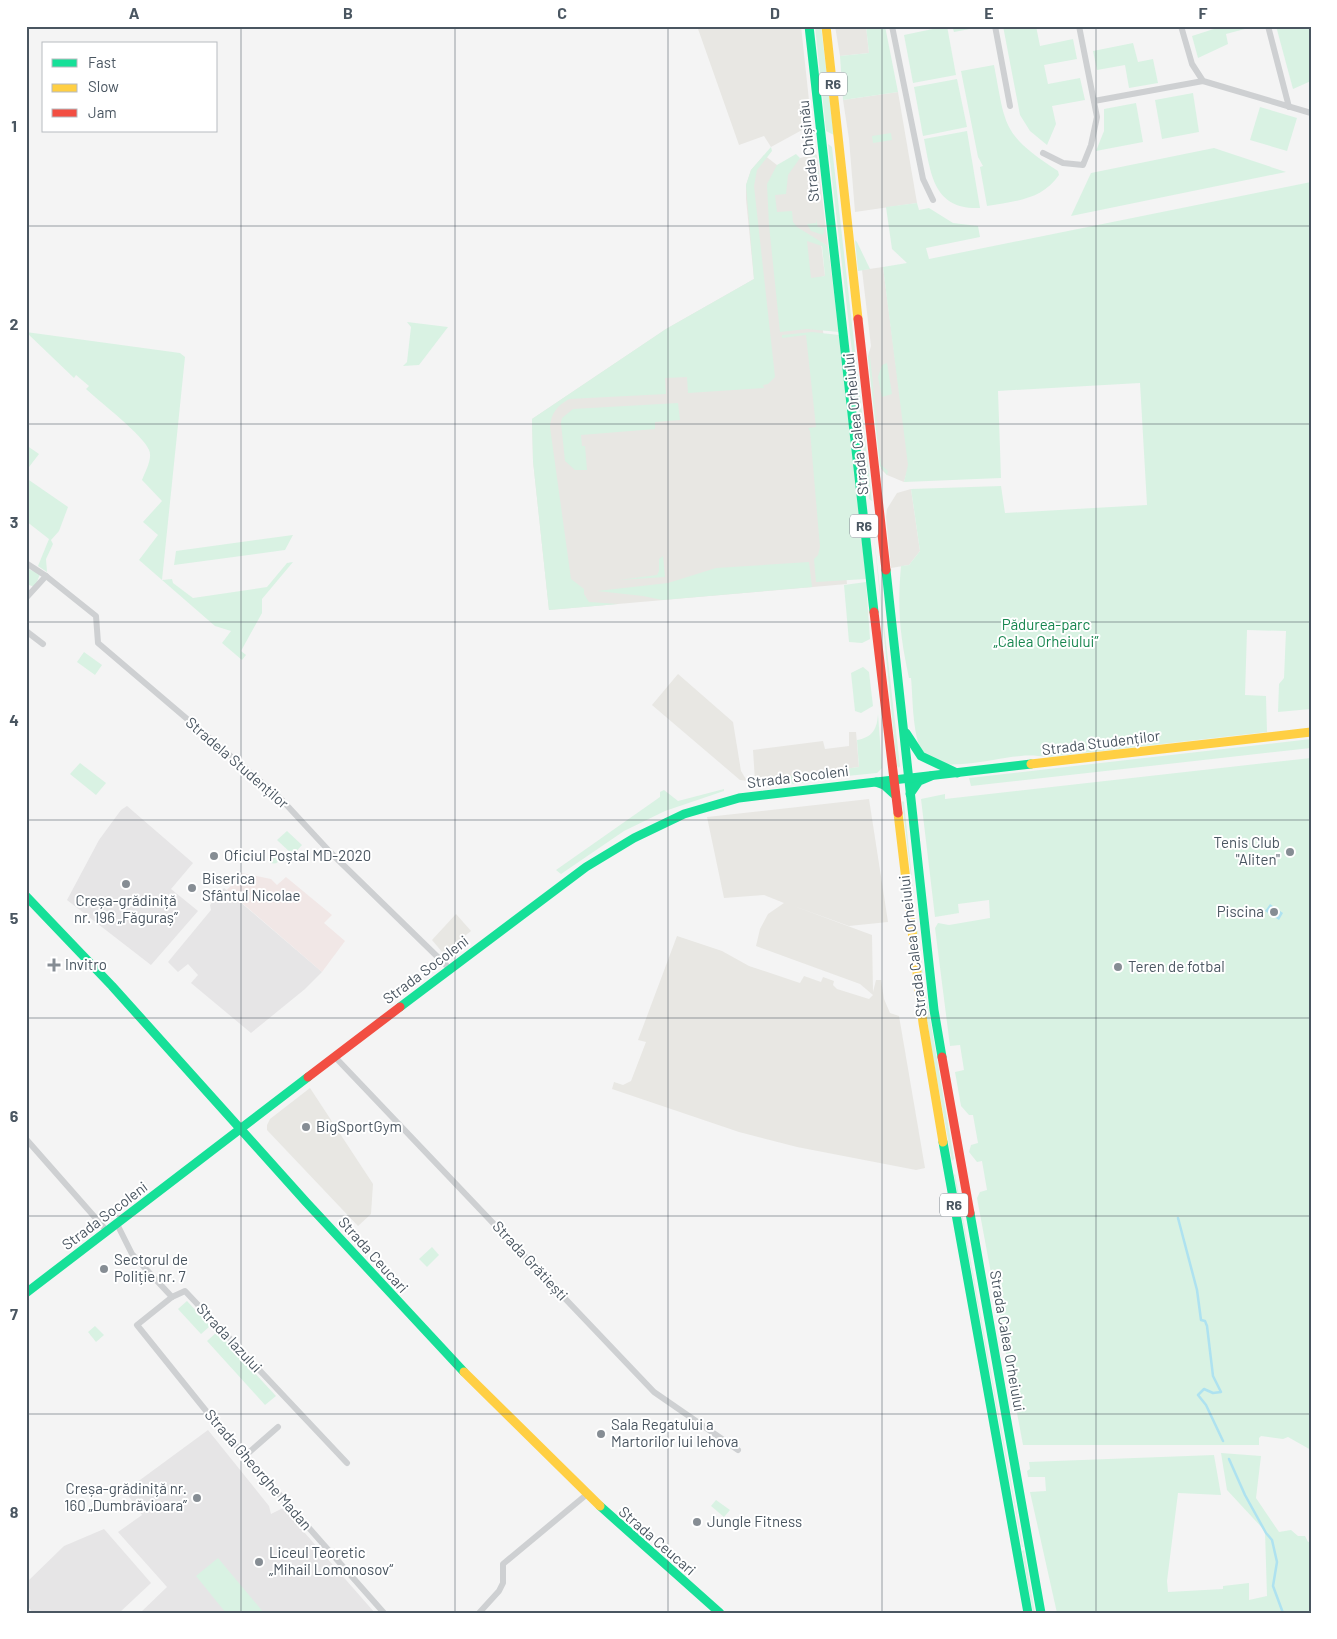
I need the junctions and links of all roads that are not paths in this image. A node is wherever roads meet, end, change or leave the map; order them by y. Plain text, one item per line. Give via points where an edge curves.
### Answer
1 (809, 26) edge
2 (826, 26) edge
3 (892, 26) edge
4 (995, 26) edge
5 (1080, 26) edge
6 (1181, 26) edge
7 (1268, 26) edge
8 (1203, 81) junction
9 (1094, 101) junction
10 (1010, 106) dead end
11 (1289, 107) junction
12 (1311, 113) edge
13 (821, 136) junction
14 (840, 142) junction
15 (1043, 153) dead end
16 (933, 200) dead end
17 (854, 270) joint
18 (836, 272) joint
19 (879, 511) junction
20 (863, 513) junction
21 (26, 563) edge
22 (46, 576) junction
23 (26, 598) edge
24 (26, 631) edge
25 (43, 644) dead end
26 (902, 722) junction
27 (1311, 732) edge
28 (957, 773) junction
29 (931, 776) junction
30 (908, 778) junction
31 (894, 780) junction
32 (876, 782) junction
33 (910, 794) junction
34 (895, 795) junction
35 (26, 896) edge
36 (450, 970) junction
37 (335, 1057) junction
38 (240, 1130) junction
39 (26, 1139) edge
40 (962, 1170) junction
41 (948, 1172) junction
42 (117, 1224) junction
43 (107, 1231) junction
44 (26, 1293) edge
45 (172, 1297) junction
46 (278, 1427) dead end
47 (738, 1450) dead end
48 (246, 1456) junction
49 (347, 1463) dead end
50 (586, 1495) junction
51 (384, 1613) edge
52 (479, 1613) edge
53 (720, 1613) edge
54 (1028, 1613) edge
55 (1041, 1613) edge

1 - 13 main road, Strada Chișinău / R6
2 - 14 main road, Strada Chișinău / R6
3 - 16 street via 923,179
4 - 10 street
5 - 9 street
6 - 8 street via 1192,64
7 - 11 street
8 - 9 street
8 - 11 street
9 - 15 street via 1097,117 1083,165 1063,163
11 - 12 street
13 - 14 main road
13 - 18 main road, Strada Chișinău / R6
14 - 17 main road, Strada Chișinău / R6
17 - 19 main road, Strada Calea Orheiului / R6
18 - 20 main road, Strada Calea Orheiului / R6
19 - 20 main road
19 - 26 main road, Strada Calea Orheiului / R6
20 - 31 main road, Strada Calea Orheiului / R6
21 - 22 street, Stradela Studenților
22 - 23 street
22 - 36 street, Stradela Studenților via 96,616 98,643 281,799
24 - 25 street
26 - 28 main road via 920,756
26 - 30 main road, Strada Calea Orheiului / R6
27 - 28 main road, Strada Studenților
28 - 29 main road, Strada Studenților
29 - 30 main road, Strada Studenților
29 - 33 main road via 919,781
30 - 31 main road, Strada Studenților
30 - 33 main road, Strada Calea Orheiului / R6
31 - 32 main road, Strada Socoleni
31 - 34 main road, Strada Calea Orheiului / R6
32 - 34 main road via 884,784
32 - 36 main road, Strada Socoleni via 739,798 666,820 630,838 588,866
33 - 40 main road, Strada Calea Orheiului / R6 via 934,1010
34 - 41 main road, Strada Calea Orheiului / R6 via 923,1023
35 - 38 main road, Strada Ceucari via 123,997
36 - 37 main road, Strada Socoleni
37 - 38 main road, Strada Socoleni
37 - 47 street, Strada Grătiești via 654,1392
38 - 42 main road, Strada Socoleni
38 - 50 main road, Strada Ceucari via 462,1372
39 - 43 street
40 - 41 main road
40 - 55 main road, Strada Calea Orheiului / R6
41 - 54 main road, Strada Calea Orheiului / R6
42 - 43 main road, Strada Socoleni
42 - 45 street via 132,1254
43 - 44 main road, Strada Socoleni
45 - 48 street, Strada Gheorghe Madan via 136,1325
45 - 49 street, Strada Iazului via 185,1291
46 - 48 street
48 - 51 street, Strada Gheorghe Madan
50 - 52 street via 503,1564 503,1583
50 - 53 main road, Strada Ceucari

